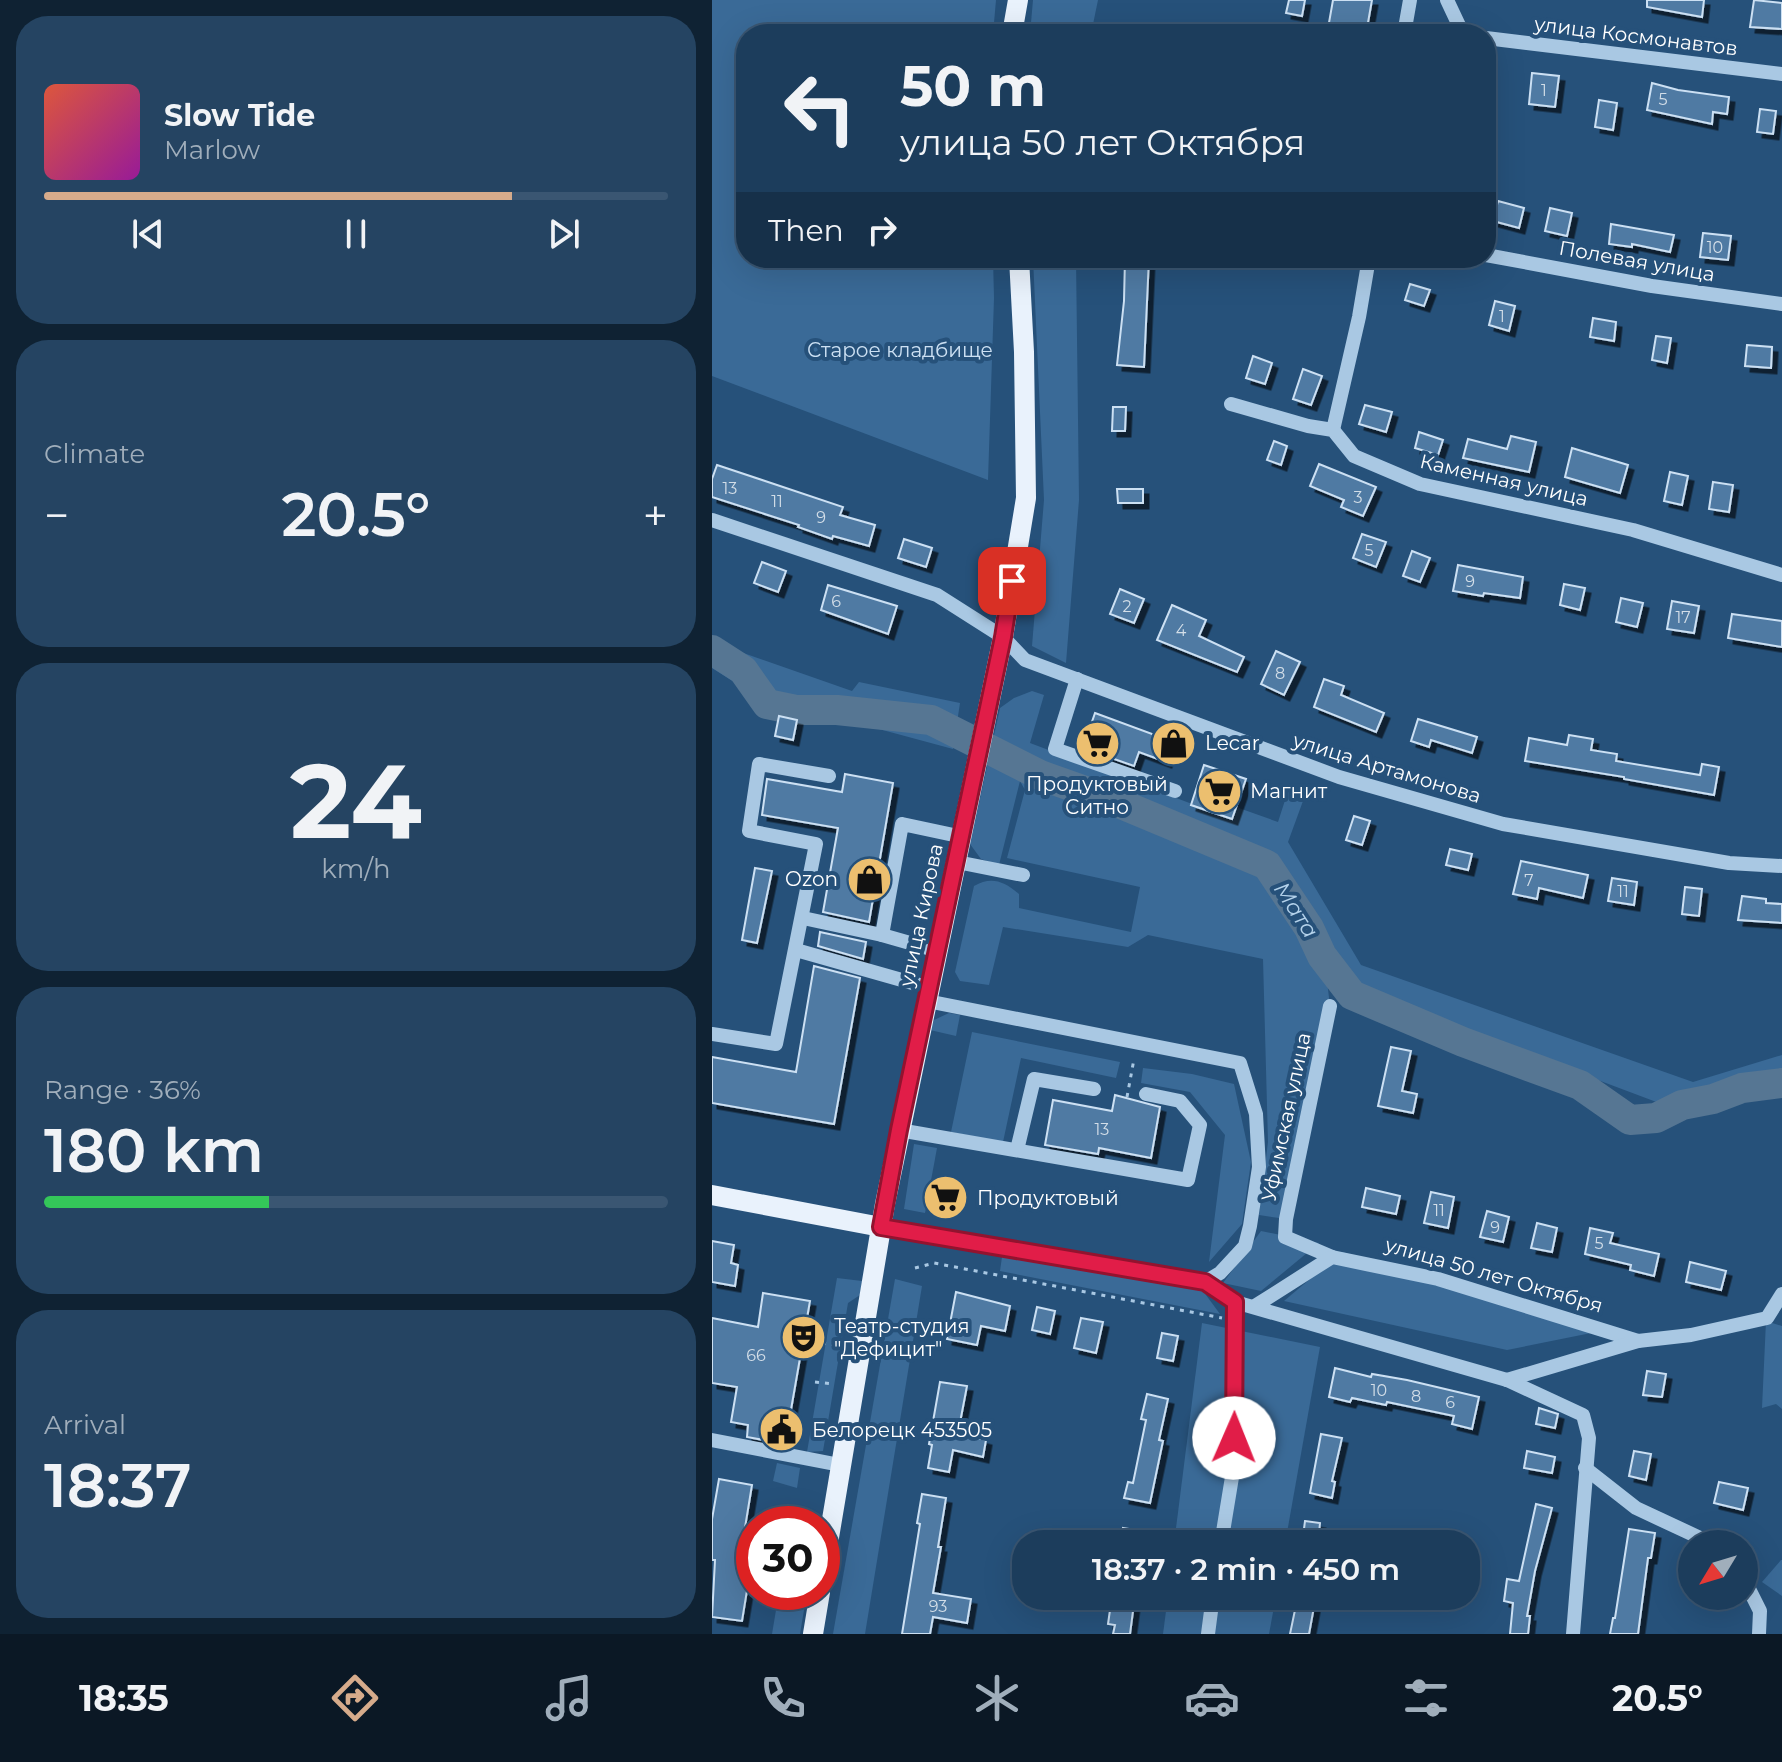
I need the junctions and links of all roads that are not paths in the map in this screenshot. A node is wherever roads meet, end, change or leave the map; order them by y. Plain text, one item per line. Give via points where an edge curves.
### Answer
1 (1018, 0) edge
2 (1410, 0) edge
3 (1447, 0) edge
4 (1014, 24) edge
5 (1406, 24) edge
6 (1458, 24) edge
7 (1496, 39) edge
8 (1782, 74) edge
9 (1496, 257) edge
10 (1020, 268) edge
11 (1367, 268) edge
12 (1782, 304) edge
13 (1231, 404) dead end
14 (1333, 430) junction
15 (712, 520) edge
16 (1782, 575) edge
17 (1003, 637) junction
18 (1077, 679) junction
19 (829, 776) dead end
20 (1175, 791) dead end
21 (963, 837) junction
22 (957, 862) junction
23 (1782, 866) edge
24 (1023, 875) dead end
25 (803, 918) junction
26 (882, 935) junction
27 (796, 950) junction
28 (938, 951) junction
29 (928, 994) junction
30 (1330, 1006) dead end
31 (712, 1034) edge
32 (1094, 1089) dead end
33 (1146, 1094) dead end
34 (899, 1130) junction
35 (1017, 1150) junction
36 (712, 1195) edge
37 (881, 1227) junction
38 (1285, 1237) joint
39 (1332, 1257) junction
40 (1205, 1282) junction
41 (1782, 1294) edge
42 (1235, 1302) junction
43 (1255, 1306) junction
44 (1775, 1320) edge
45 (1638, 1341) junction
46 (1507, 1380) junction
47 (712, 1440) edge
48 (840, 1465) junction
49 (1585, 1468) junction
50 (834, 1506) edge
51 (1223, 1530) edge
52 (1683, 1530) edge
53 (1758, 1607) edge
54 (817, 1610) edge
55 (1211, 1610) edge
56 (813, 1634) edge
57 (1208, 1634) edge
58 (1573, 1634) edge
59 (1759, 1634) edge

1 - 4 main road
2 - 5 street
3 - 6 street
7 - 8 street, улица Космонавтов
9 - 12 street, Полевая улица
10 - 17 main road, улица Кирова via 1026,498
11 - 14 street
13 - 14 street
14 - 16 street, Каменная улица via 1354,456 1420,484 1633,530
15 - 17 street, улица Артамонова via 937,595
17 - 18 street, улица Артамонова via 1025,660
17 - 21 main road, улица Кирова
18 - 20 street via 1055,749
18 - 23 street, улица Артамонова via 1339,777 1503,824 1729,863
19 - 25 street via 759,764 749,831 816,844
21 - 22 main road, улица Кирова
21 - 26 street via 902,824
22 - 24 street
22 - 28 main road, улица Кирова
25 - 26 street
25 - 27 street
26 - 28 street
27 - 29 street
27 - 31 street via 776,1044
28 - 29 main road, улица Кирова
29 - 34 main road, улица Кирова
29 - 40 street via 1240,1063 1256,1114 1259,1167 1252,1211 1245,1246
30 - 38 street, Уфимская улица
32 - 35 street via 1034,1079
33 - 35 street via 1180,1101 1200,1125 1188,1180
34 - 35 street
34 - 37 main road, улица Кирова
36 - 37 main road
37 - 40 street
37 - 48 main road, улица Кирова
38 - 39 street, улица 50 лет Октября
39 - 43 street
39 - 45 street, улица 50 лет Октября via 1438,1279
40 - 42 street
41 - 44 street
42 - 43 street
42 - 51 street via 1234,1465
43 - 46 street
44 - 45 street, улица 50 лет Октября
45 - 46 street, улица 50 лет Октября
46 - 49 street via 1583,1415 1589,1438
47 - 48 street
48 - 50 main road, улица Кирова
49 - 52 street via 1636,1508
49 - 58 street
53 - 59 street
54 - 56 main road
55 - 57 street

